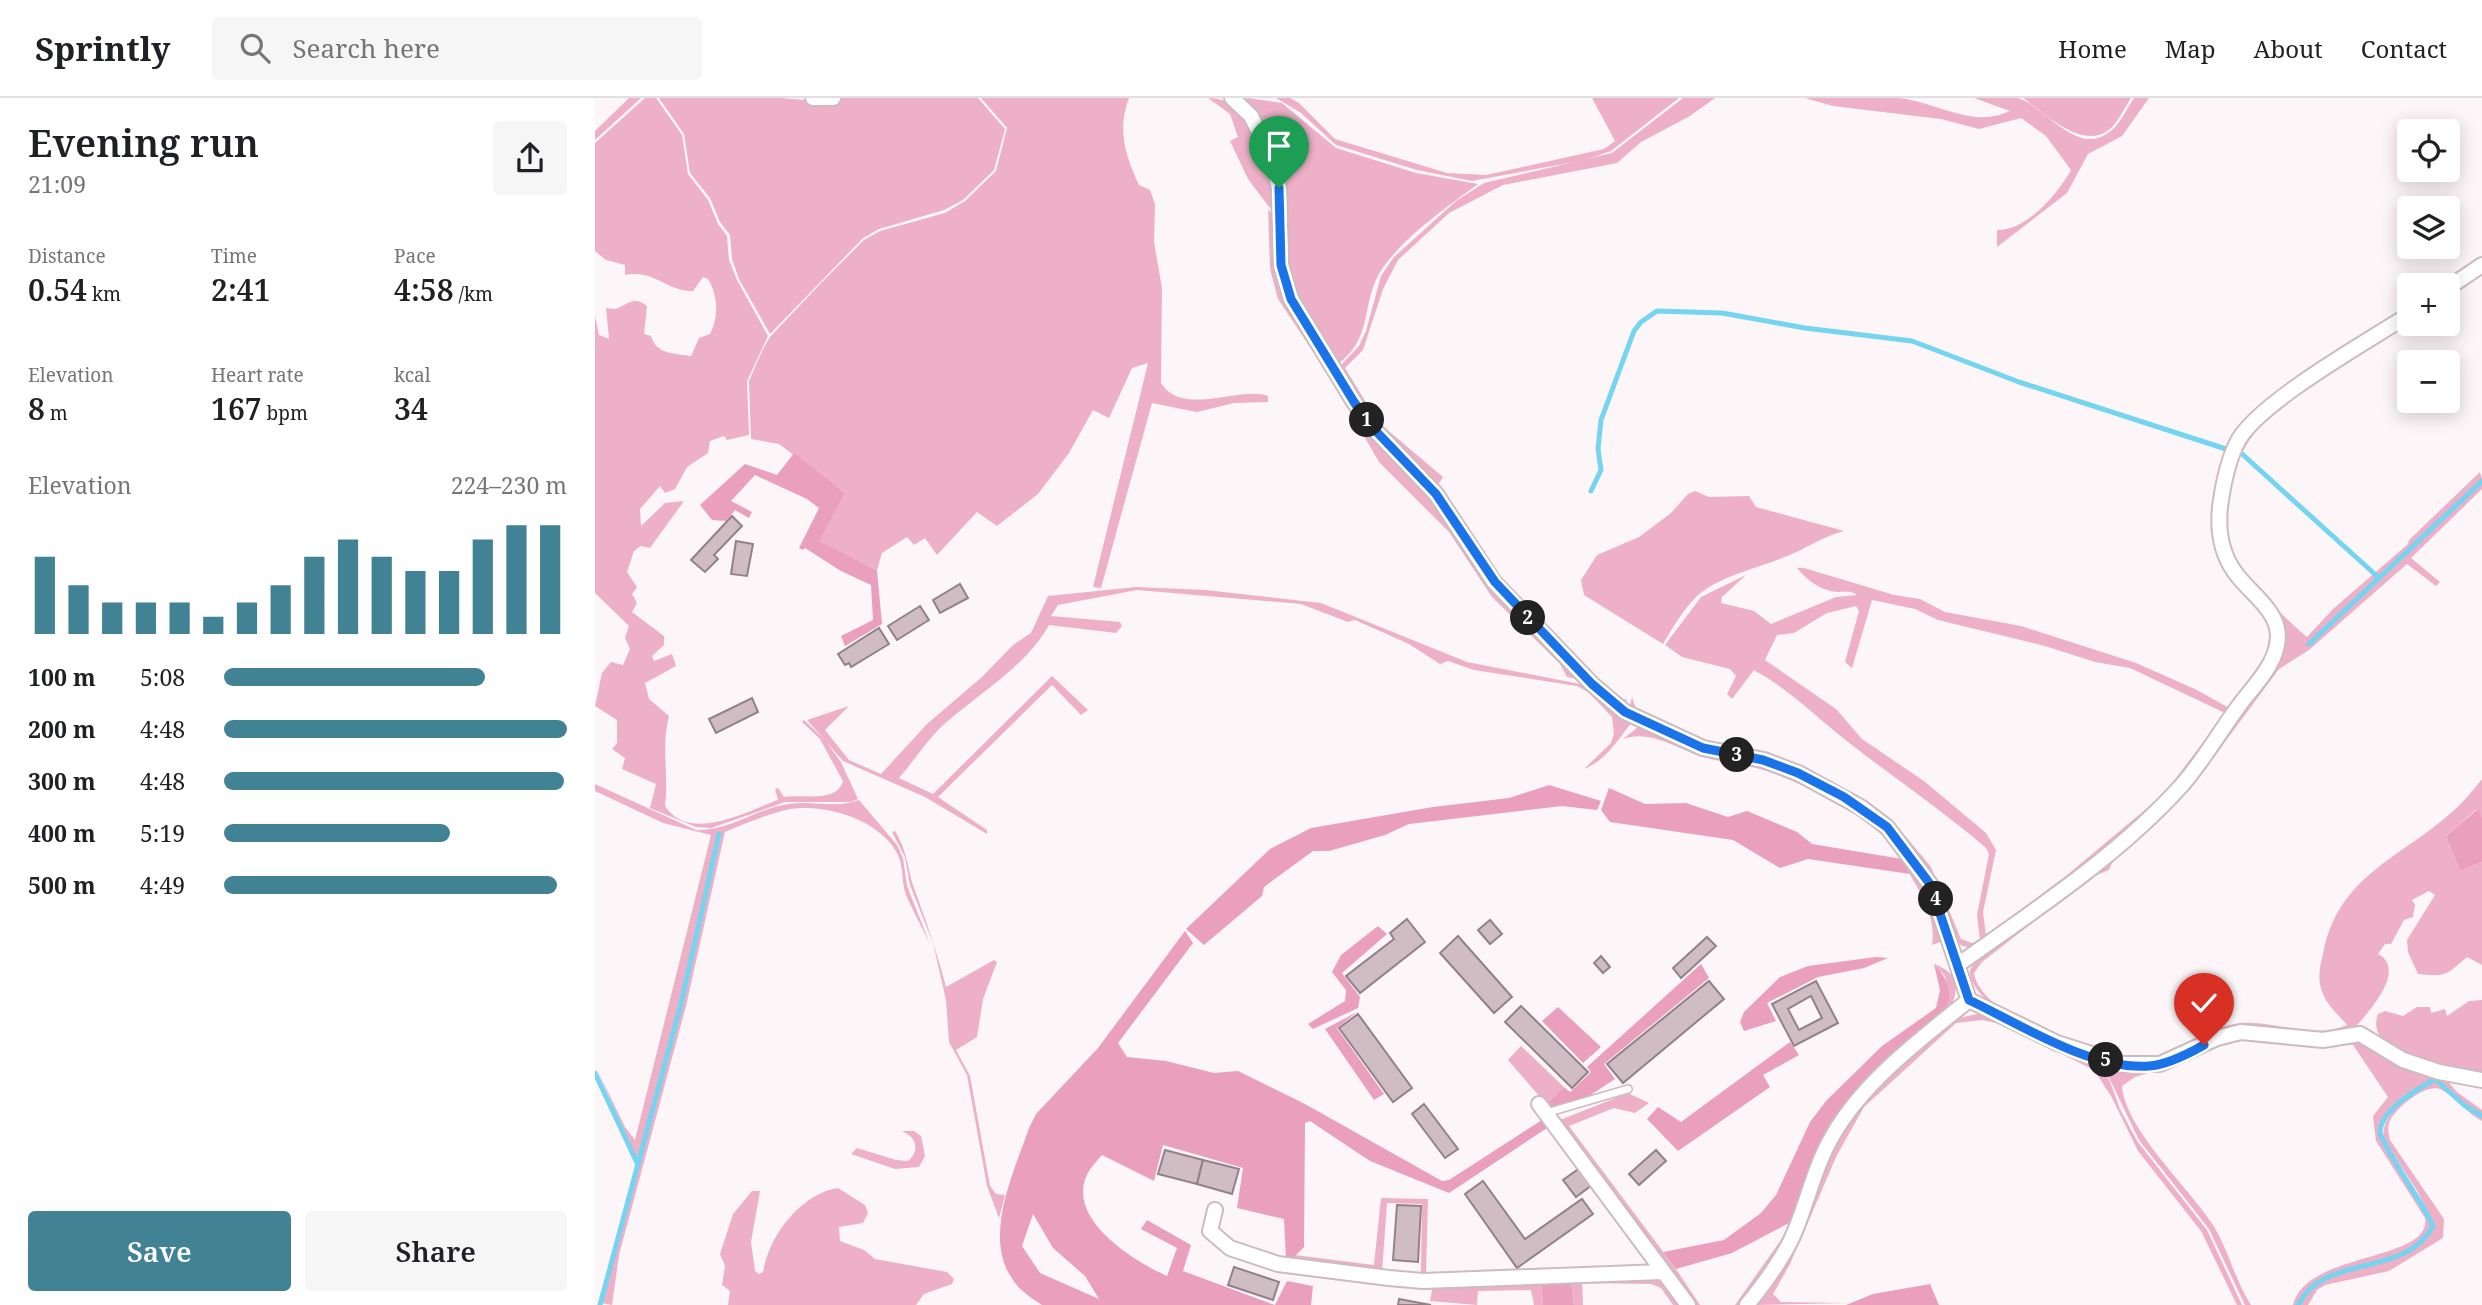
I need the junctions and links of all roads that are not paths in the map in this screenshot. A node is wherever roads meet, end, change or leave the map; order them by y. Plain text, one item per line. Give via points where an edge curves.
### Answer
1 (813, 98) edge
2 (833, 98) edge
3 (1232, 98) edge
4 (2482, 265) edge
5 (2460, 280) edge
6 (2397, 323) edge
7 (1958, 964) junction
8 (1969, 1000) junction
9 (2482, 1080) edge
10 (1628, 1089) dead end
11 (1542, 1109) joint
12 (1215, 1210) dead end
13 (1662, 1272) junction
14 (1688, 1305) edge
15 (1748, 1305) edge

1 - 2 street
3 - 7 street via 1251,116 1272,159 1279,188 1281,265 1291,299 1372,427 1436,494 1495,582 1592,684 1625,712 1703,748 1779,764 1875,817 1930,884
4 - 5 street
6 - 7 street via 2280,401 2248,429 2235,448 2221,499 2220,540 2229,563 2268,609 2277,627 2277,649 2266,669 2192,772 2155,812
7 - 8 street
8 - 9 street via 2057,1043 2123,1064 2160,1064 2241,1032 2323,1040 2360,1034 2403,1060
8 - 15 street via 1893,1066 1843,1119 1822,1156 1792,1237
10 - 11 lane
11 - 13 street
12 - 13 street via 1210,1231 1223,1243 1278,1264 1423,1281
13 - 14 street

